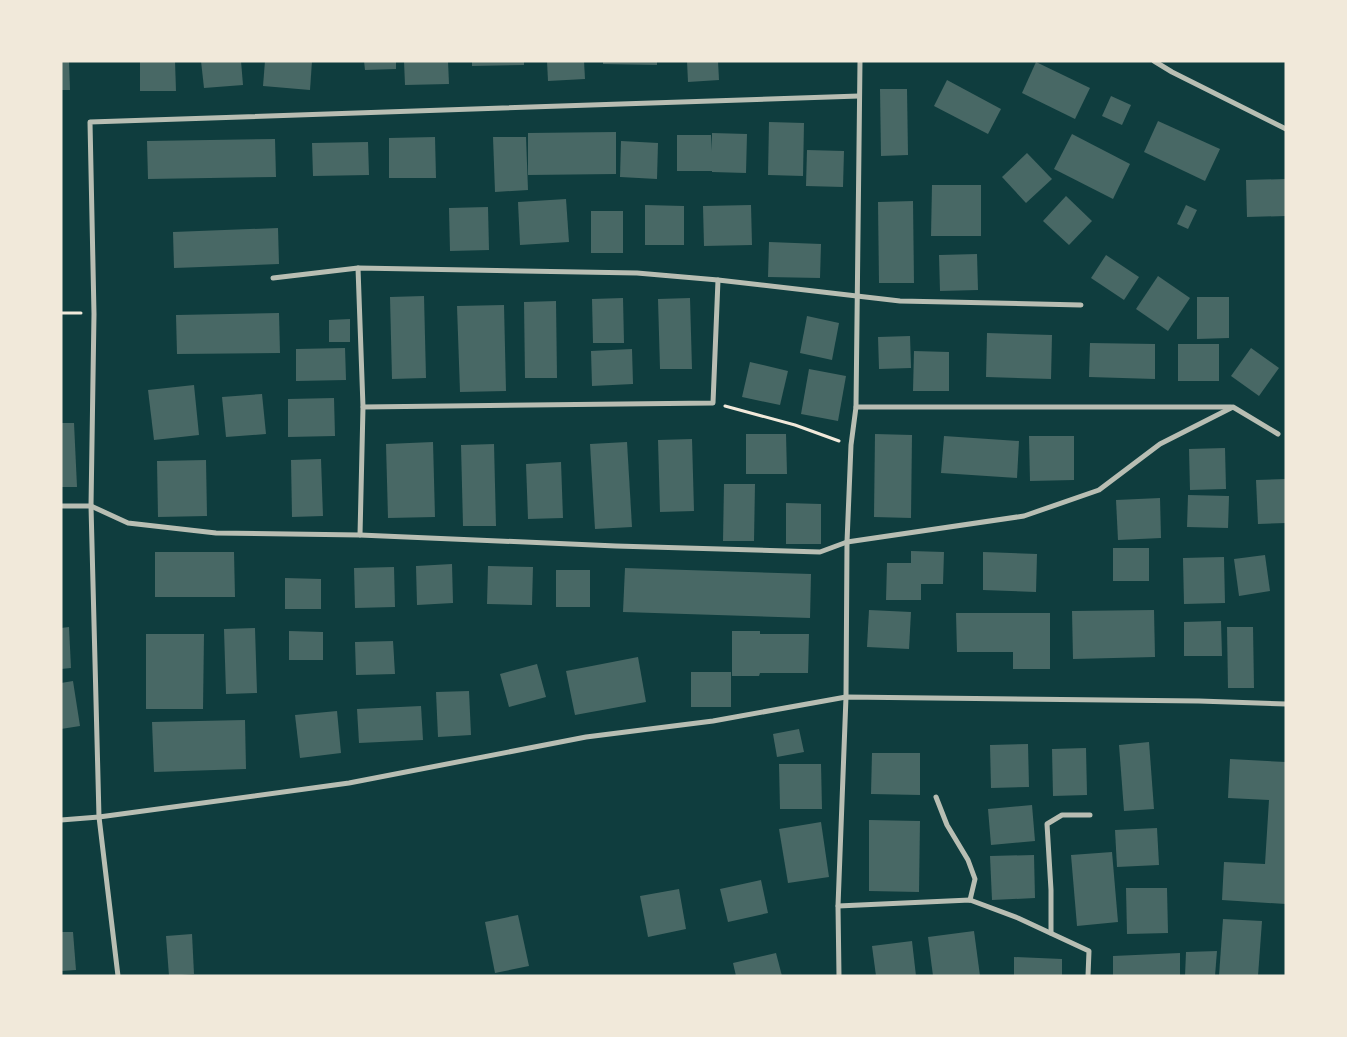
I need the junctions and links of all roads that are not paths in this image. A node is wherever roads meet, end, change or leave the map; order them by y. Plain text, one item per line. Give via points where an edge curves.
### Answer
1 (860, 61) edge
2 (1154, 61) edge
3 (859, 96) junction
4 (1286, 129) edge
5 (358, 268) junction
6 (273, 278) dead end
7 (718, 280) junction
8 (858, 296) junction
9 (1081, 305) dead end
10 (363, 406) junction
11 (856, 407) junction
12 (1233, 407) junction
13 (1278, 434) dead end
14 (61, 506) edge
15 (91, 506) junction
16 (360, 535) junction
17 (847, 542) junction
18 (846, 697) junction
19 (1286, 704) edge
20 (936, 797) dead end
21 (1090, 815) dead end
22 (99, 817) junction
23 (61, 820) edge
24 (970, 900) junction
25 (838, 906) junction
26 (1051, 933) junction
27 (118, 976) edge
28 (839, 976) edge
29 (1088, 976) edge

1 - 3 street
2 - 4 street
3 - 8 street
3 - 15 street via 90,122 94,314
5 - 6 street
5 - 7 street via 637,273
5 - 10 street
7 - 8 street
7 - 10 street via 713,403
8 - 9 street via 900,301
8 - 11 street
10 - 16 street
11 - 12 street
11 - 17 street
12 - 13 street
12 - 17 street via 1160,444 1099,490 1024,516
14 - 15 street
15 - 16 street via 128,523 206,532
15 - 22 street
16 - 17 street via 820,552
17 - 18 street
18 - 19 street
18 - 22 street via 713,721 586,737 349,783
18 - 25 street
20 - 24 street via 975,879
21 - 26 street via 1062,815 1047,824
22 - 23 street
22 - 27 street
24 - 25 street
24 - 26 street
25 - 28 street
26 - 29 street via 1089,951

